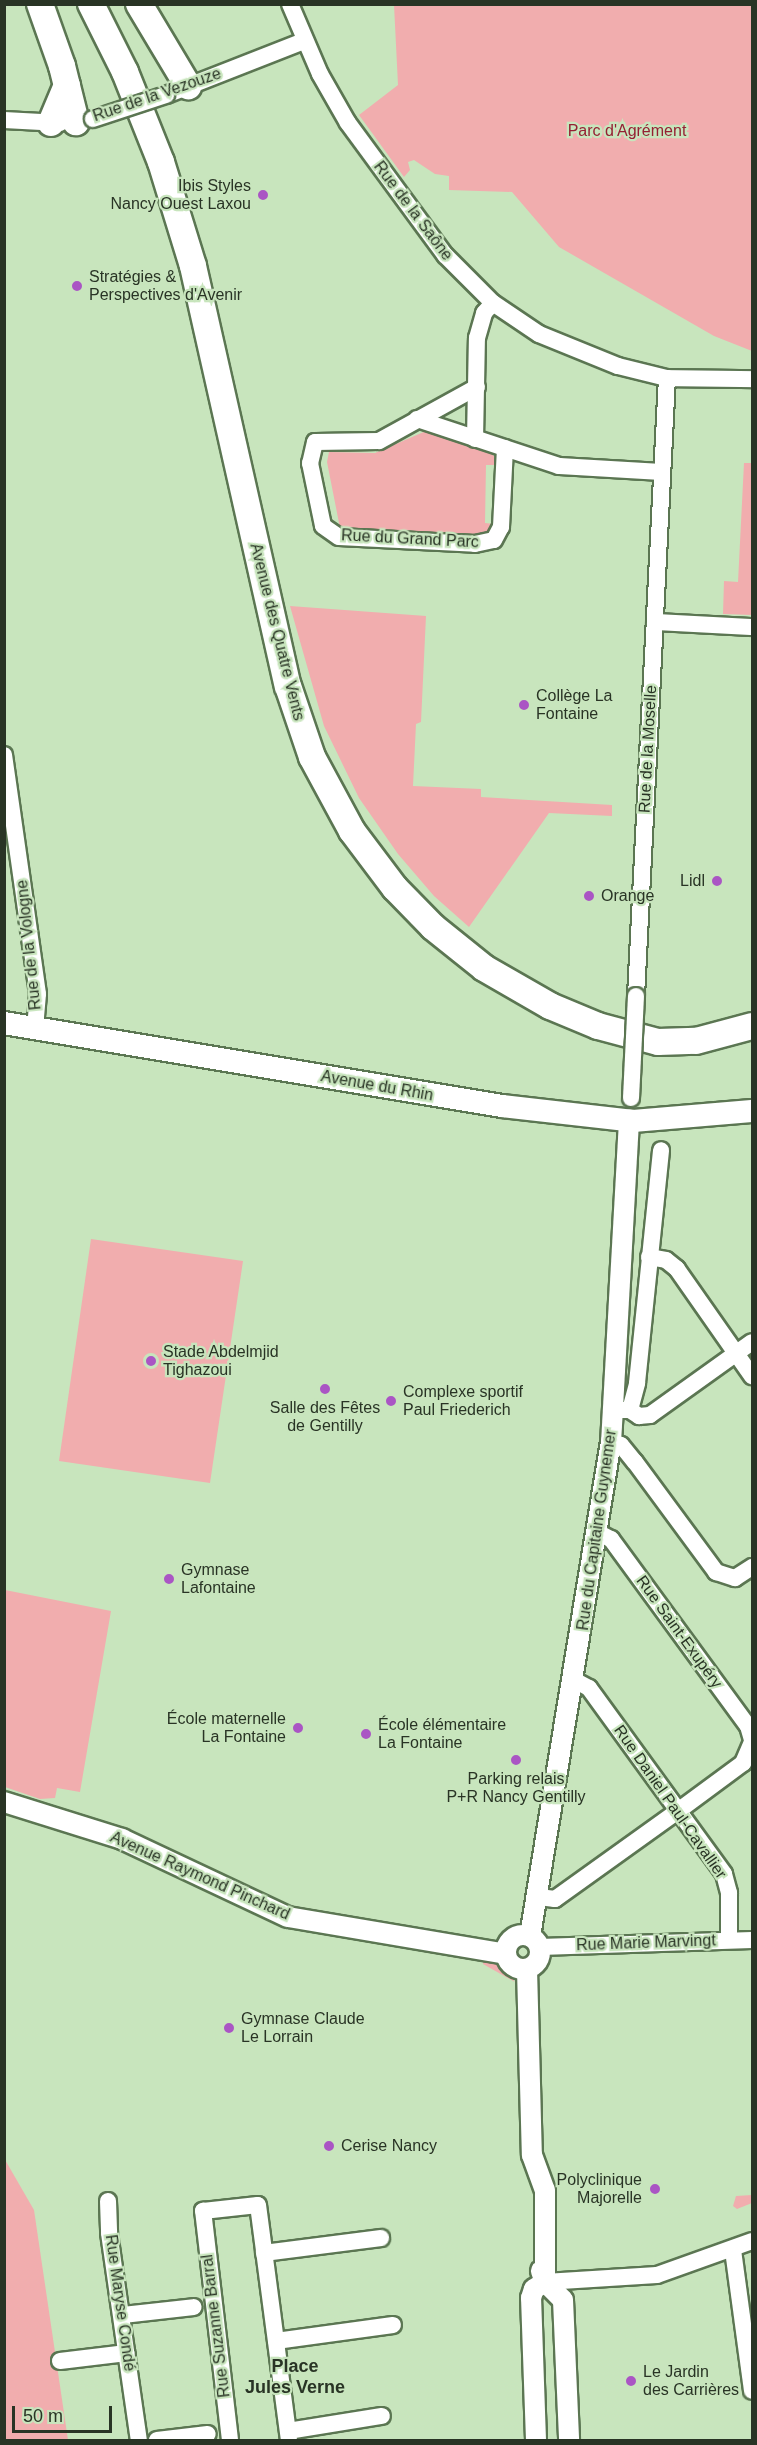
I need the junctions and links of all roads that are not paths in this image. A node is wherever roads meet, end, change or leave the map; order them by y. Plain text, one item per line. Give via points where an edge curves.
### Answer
1 (40, 4) edge
2 (91, 4) edge
3 (139, 4) edge
4 (290, 4) edge
5 (304, 41) junction
6 (177, 90) junction
7 (4, 120) edge
8 (73, 121) junction
9 (493, 303) junction
10 (667, 378) junction
11 (753, 379) edge
12 (477, 387) junction
13 (417, 419) junction
14 (475, 439) junction
15 (505, 448) junction
16 (662, 472) junction
17 (655, 622) junction
18 (753, 627) edge
19 (4, 755) edge
20 (4, 1023) edge
21 (753, 1026) edge
22 (35, 1028) junction
23 (753, 1111) edge
24 (628, 1120) junction
25 (661, 1150) dead end
26 (648, 1257) junction
27 (753, 1342) edge
28 (737, 1353) junction
29 (753, 1376) edge
30 (622, 1410) junction
31 (611, 1443) junction
32 (597, 1532) junction
33 (753, 1567) edge
34 (574, 1680) junction
35 (753, 1741) edge
36 (4, 1802) edge
37 (678, 1811) junction
38 (539, 1897) junction
39 (729, 1940) junction
40 (753, 1940) edge
41 (535, 1941) junction
42 (506, 1954) junction
43 (526, 1969) junction
44 (108, 2201) dead end
45 (381, 2238) dead end
46 (753, 2241) edge
47 (733, 2250) junction
48 (264, 2253) junction
49 (545, 2282) junction
50 (194, 2307) dead end
51 (123, 2314) junction
52 (393, 2325) dead end
53 (276, 2341) junction
54 (128, 2354) junction
55 (60, 2361) dead end
56 (753, 2391) edge
57 (382, 2416) dead end
58 (208, 2434) dead end
59 (288, 2436) edge
60 (139, 2440) edge
61 (157, 2440) edge
62 (230, 2440) edge
63 (536, 2440) edge
64 (568, 2440) edge

1 - 8 main road via 67,85
2 - 21 main road, Avenue des Quatre Vents via 125,72 162,162 193,266 288,686 317,767 352,831 395,888 434,927 484,968 550,1006 598,1026 658,1042 696,1041
3 - 6 main road
4 - 5 street, Rue de la Saône
5 - 6 street, Rue de la Vezouze
5 - 9 street, Rue de la Saône via 348,123 445,255
6 - 8 street, Rue de la Vezouze, bridge
7 - 8 street, Rue de la Vezouze
9 - 10 street, Rue de la Saône via 539,334 578,352
9 - 12 street via 484,313 477,338
10 - 11 street, Rue de la Saône
10 - 16 street, Rue de la Moselle
12 - 13 street, Rue du Grand Parc
12 - 14 street
13 - 14 street
13 - 15 street, Rue du Grand Parc via 380,441 315,442 310,463 323,526 333,535 475,544 497,537 501,527
14 - 15 street
15 - 16 street via 559,466
16 - 17 street, Rue de la Moselle
17 - 18 street
17 - 24 street, Rue de la Moselle, bridge
19 - 22 street, Rue de la Vologne via 38,994
20 - 22 main road, Avenue du Rhin
22 - 24 main road, Avenue du Rhin via 444,1098
23 - 24 main road, Avenue du Rhin
24 - 30 street, Rue du Capitaine Guynemer
25 - 26 street
26 - 28 street via 666,1260 676,1269
26 - 30 street via 638,1373
27 - 28 street
28 - 29 street
28 - 30 street via 650,1415
30 - 31 street, Rue du Capitaine Guynemer
31 - 32 street, Rue du Capitaine Guynemer
31 - 33 street via 621,1445 635,1462 716,1572 735,1578
32 - 34 street, Rue du Capitaine Guynemer
32 - 35 street, Rue Saint-Exupéry via 611,1539 748,1726
34 - 37 street, Rue Daniel Paul-Cavallier via 589,1688
34 - 38 street, Rue du Capitaine Guynemer
35 - 37 street, Rue Saint-Exupéry via 743,1763
36 - 42 street, Avenue Raymond Pinchard via 122,1839 288,1917
37 - 38 street, Rue Saint-Exupéry via 555,1899
37 - 39 street, Rue Daniel Paul-Cavallier via 728,1884
38 - 41 street, Rue du Capitaine Guynemer
39 - 40 street, Rue Marie Marvingt
39 - 41 street, Rue Marie Marvingt
41 - 42 street via 513,1937
41 - 43 street via 539,1958
42 - 43 street via 512,1965
43 - 49 street via 532,2155 545,2190
44 - 51 street, Rue Maryse Condé via 109,2233
45 - 48 street
46 - 47 street
47 - 49 street via 657,2275
47 - 56 street
48 - 53 street
48 - 62 street, Rue Suzanne Barral via 258,2205 203,2211
49 - 63 street via 534,2289 531,2298
49 - 64 street via 563,2300
50 - 51 street
51 - 54 street, Rue Maryse Condé
52 - 53 street
53 - 59 street
54 - 55 street
54 - 60 street, Rue Maryse Condé
57 - 59 street
58 - 61 street

